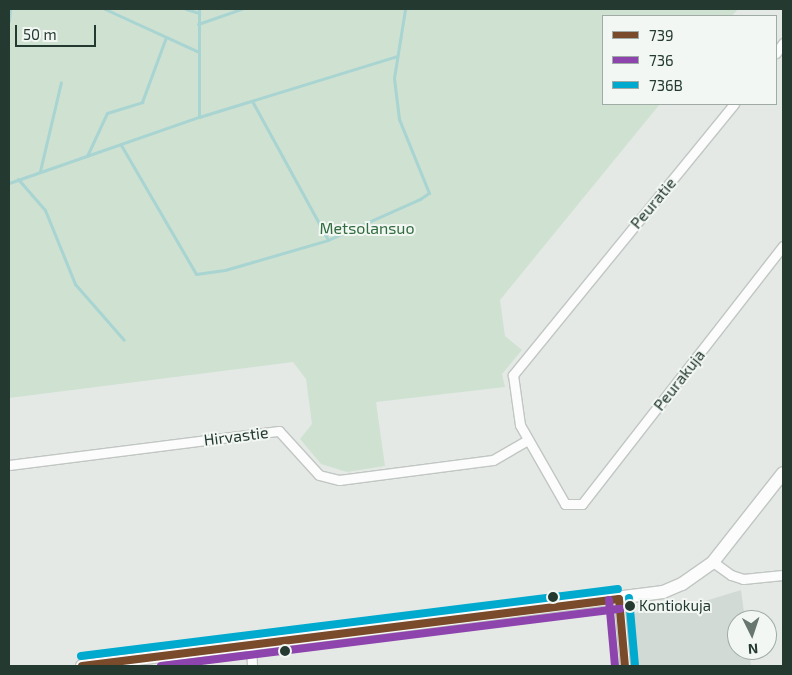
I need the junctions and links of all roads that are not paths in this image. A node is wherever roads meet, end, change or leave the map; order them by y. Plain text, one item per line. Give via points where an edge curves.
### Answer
1 (733, 105) edge
2 (783, 246) edge
3 (527, 440) junction
4 (9, 465) edge
5 (783, 474) edge
6 (570, 506) joint
7 (713, 562) junction
8 (783, 575) edge
9 (618, 599) junction
10 (250, 646) junction
11 (82, 666) edge
12 (252, 666) edge
13 (625, 666) edge

1 - 3 street, Peuratie via 515,370 513,378 520,425
2 - 6 street, Peurakuja via 582,504
3 - 4 street, Hirvastie via 493,460 339,480 319,475 279,431
3 - 6 street, Peuratie via 559,497
5 - 7 street
7 - 8 street via 731,575 744,579
7 - 9 street via 682,584 662,592
9 - 10 street
9 - 13 street
10 - 11 street
10 - 12 street

